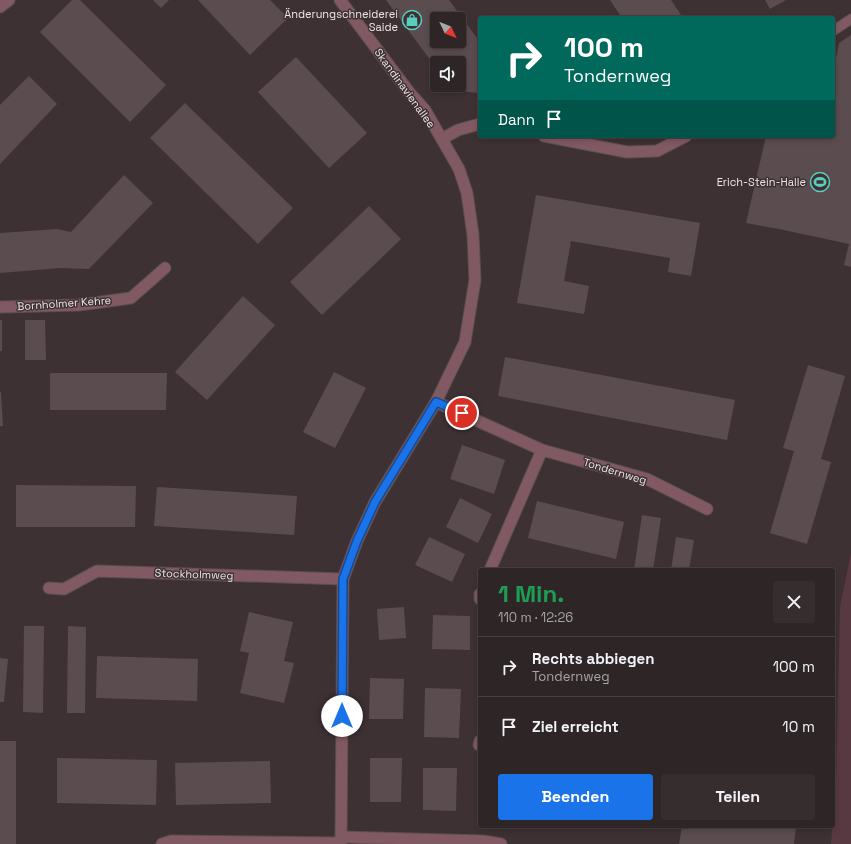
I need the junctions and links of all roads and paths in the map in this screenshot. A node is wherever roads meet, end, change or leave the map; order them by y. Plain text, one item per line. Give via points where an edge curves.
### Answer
1 (9, 0) edge
2 (340, 0) edge
3 (0, 7) edge
4 (851, 19) edge
5 (835, 30) edge
6 (478, 125) edge
7 (554, 138) edge
8 (682, 138) edge
9 (442, 139) junction
10 (165, 268) dead end
11 (0, 307) edge
12 (436, 402) junction
13 (542, 450) junction
14 (707, 509) dead end
15 (491, 568) edge
16 (343, 579) junction
17 (49, 588) dead end
18 (341, 841) edge
19 (162, 844) edge
20 (501, 844) edge

1 - 3 street
2 - 9 street, Skandinavienallee via 425,110
4 - 5 lane
6 - 9 street via 458,130
7 - 8 street via 627,152 657,151
9 - 12 street, Skandinavienallee via 459,169 467,193 473,235 475,280 465,342
10 - 11 street, Bornholmer Kehre via 131,298 79,305
12 - 13 street, Tondernweg
12 - 16 street, Skandinavienallee via 375,502
13 - 14 street, Tondernweg via 647,479
13 - 15 street
16 - 17 street, Stockholmweg via 97,571 64,589
16 - 18 street, Skandinavienallee
18 - 19 street via 171,841
18 - 20 street via 483,841

